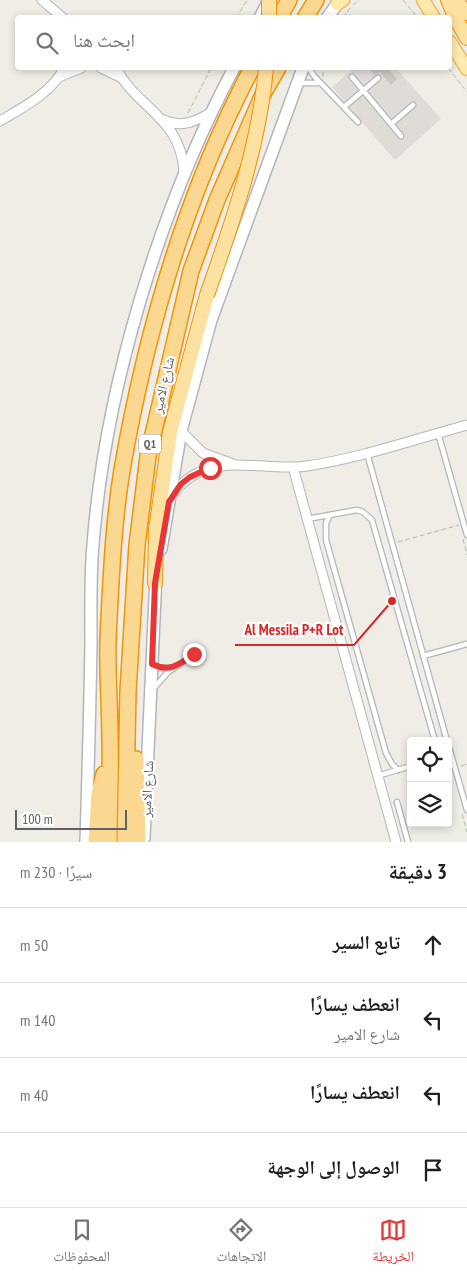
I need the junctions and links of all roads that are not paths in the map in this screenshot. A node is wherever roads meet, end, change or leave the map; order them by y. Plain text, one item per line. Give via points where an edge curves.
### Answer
1 (42, 0) edge
2 (268, 0) edge
3 (289, 0) edge
4 (316, 0) edge
5 (419, 0) edge
6 (448, 0) edge
7 (455, 0) edge
8 (340, 1) edge
9 (429, 9) edge
10 (467, 13) edge
11 (58, 15) edge
12 (261, 15) edge
13 (269, 15) edge
14 (281, 15) edge
15 (308, 15) edge
16 (329, 15) edge
17 (467, 38) edge
18 (452, 45) edge
19 (467, 69) edge
20 (63, 70) edge
21 (76, 70) edge
22 (105, 70) edge
23 (117, 70) edge
24 (233, 70) edge
25 (251, 70) edge
26 (266, 70) edge
27 (277, 70) edge
28 (301, 70) edge
29 (311, 70) edge
30 (60, 77) junction
31 (122, 78) junction
32 (352, 78) dead end
33 (378, 78) dead end
34 (321, 83) junction
35 (295, 87) junction
36 (362, 91) junction
37 (414, 105) dead end
38 (344, 107) junction
39 (210, 113) junction
40 (161, 118) junction
41 (0, 121) edge
42 (358, 122) dead end
43 (391, 124) junction
44 (401, 136) dead end
45 (184, 172) junction
46 (467, 424) edge
47 (181, 431) junction
48 (438, 432) junction
49 (367, 451) junction
50 (236, 465) junction
51 (293, 467) junction
52 (169, 502) junction
53 (330, 515) junction
54 (307, 520) junction
55 (467, 535) edge
56 (155, 583) junction
57 (467, 644) edge
58 (194, 654) dead end
59 (424, 656) junction
60 (152, 664) junction
61 (178, 665) junction
62 (152, 690) junction
63 (128, 691) junction
64 (434, 737) edge
65 (447, 737) edge
66 (452, 756) edge
67 (110, 759) junction
68 (407, 767) edge
69 (398, 770) junction
70 (377, 776) junction
71 (397, 802) dead end
72 (467, 810) edge
73 (86, 842) edge
74 (96, 842) edge
75 (109, 842) edge
76 (125, 842) edge
77 (138, 842) edge
78 (144, 842) edge
79 (396, 842) edge
80 (408, 842) edge

1 - 11 street
2 - 12 main road
2 - 13 highway, bridge
3 - 14 highway
4 - 15 highway
5 - 9 main road
6 - 17 highway via 456,22
7 - 10 highway
8 - 16 main road
18 - 19 main road
20 - 30 street
21 - 30 street
22 - 31 street
23 - 31 street
24 - 39 main road
25 - 67 highway, شارع الامير / Q1 via 215,146 178,243 154,319 122,471 108,640
26 - 56 highway, bridge via 244,185 207,295 170,432 156,530
27 - 63 highway, شارع الامير / Q1 via 217,200 191,271 174,340 148,456 137,545
28 - 35 main road, شارع الامير
29 - 34 lane
30 - 41 street via 39,96
31 - 40 street
32 - 36 lane
33 - 36 lane
34 - 35 lane via 302,82
34 - 38 lane
35 - 47 main road, شارع الامير via 211,320
36 - 38 lane
36 - 43 lane
37 - 43 lane
38 - 42 lane
39 - 40 street via 200,120 177,125
39 - 45 main road
40 - 45 street via 180,145
43 - 44 lane
45 - 73 main road via 124,362 99,486 92,547
46 - 48 street
47 - 50 street via 203,454
47 - 52 main road, شارع الامير
48 - 49 street
48 - 55 lane
49 - 51 street
49 - 59 lane
50 - 51 street
50 - 52 street via 210,468 190,477
51 - 54 street
52 - 56 main road, شارع الامير
53 - 54 lane
53 - 64 lane via 357,510 372,520
53 - 69 lane via 326,523 326,540 386,753
54 - 70 street
56 - 60 main road, شارع الامير
57 - 59 lane
58 - 61 lane
59 - 65 lane
60 - 61 lane via 170,669
60 - 62 main road, شارع الامير
61 - 62 lane
62 - 78 main road, شارع الامير
63 - 76 highway, شارع الامير / Q1
63 - 77 highway via 135,716
66 - 72 lane
67 - 74 highway via 100,785
67 - 75 highway, شارع الامير / Q1
68 - 69 lane
69 - 70 lane
70 - 79 street
71 - 80 lane

